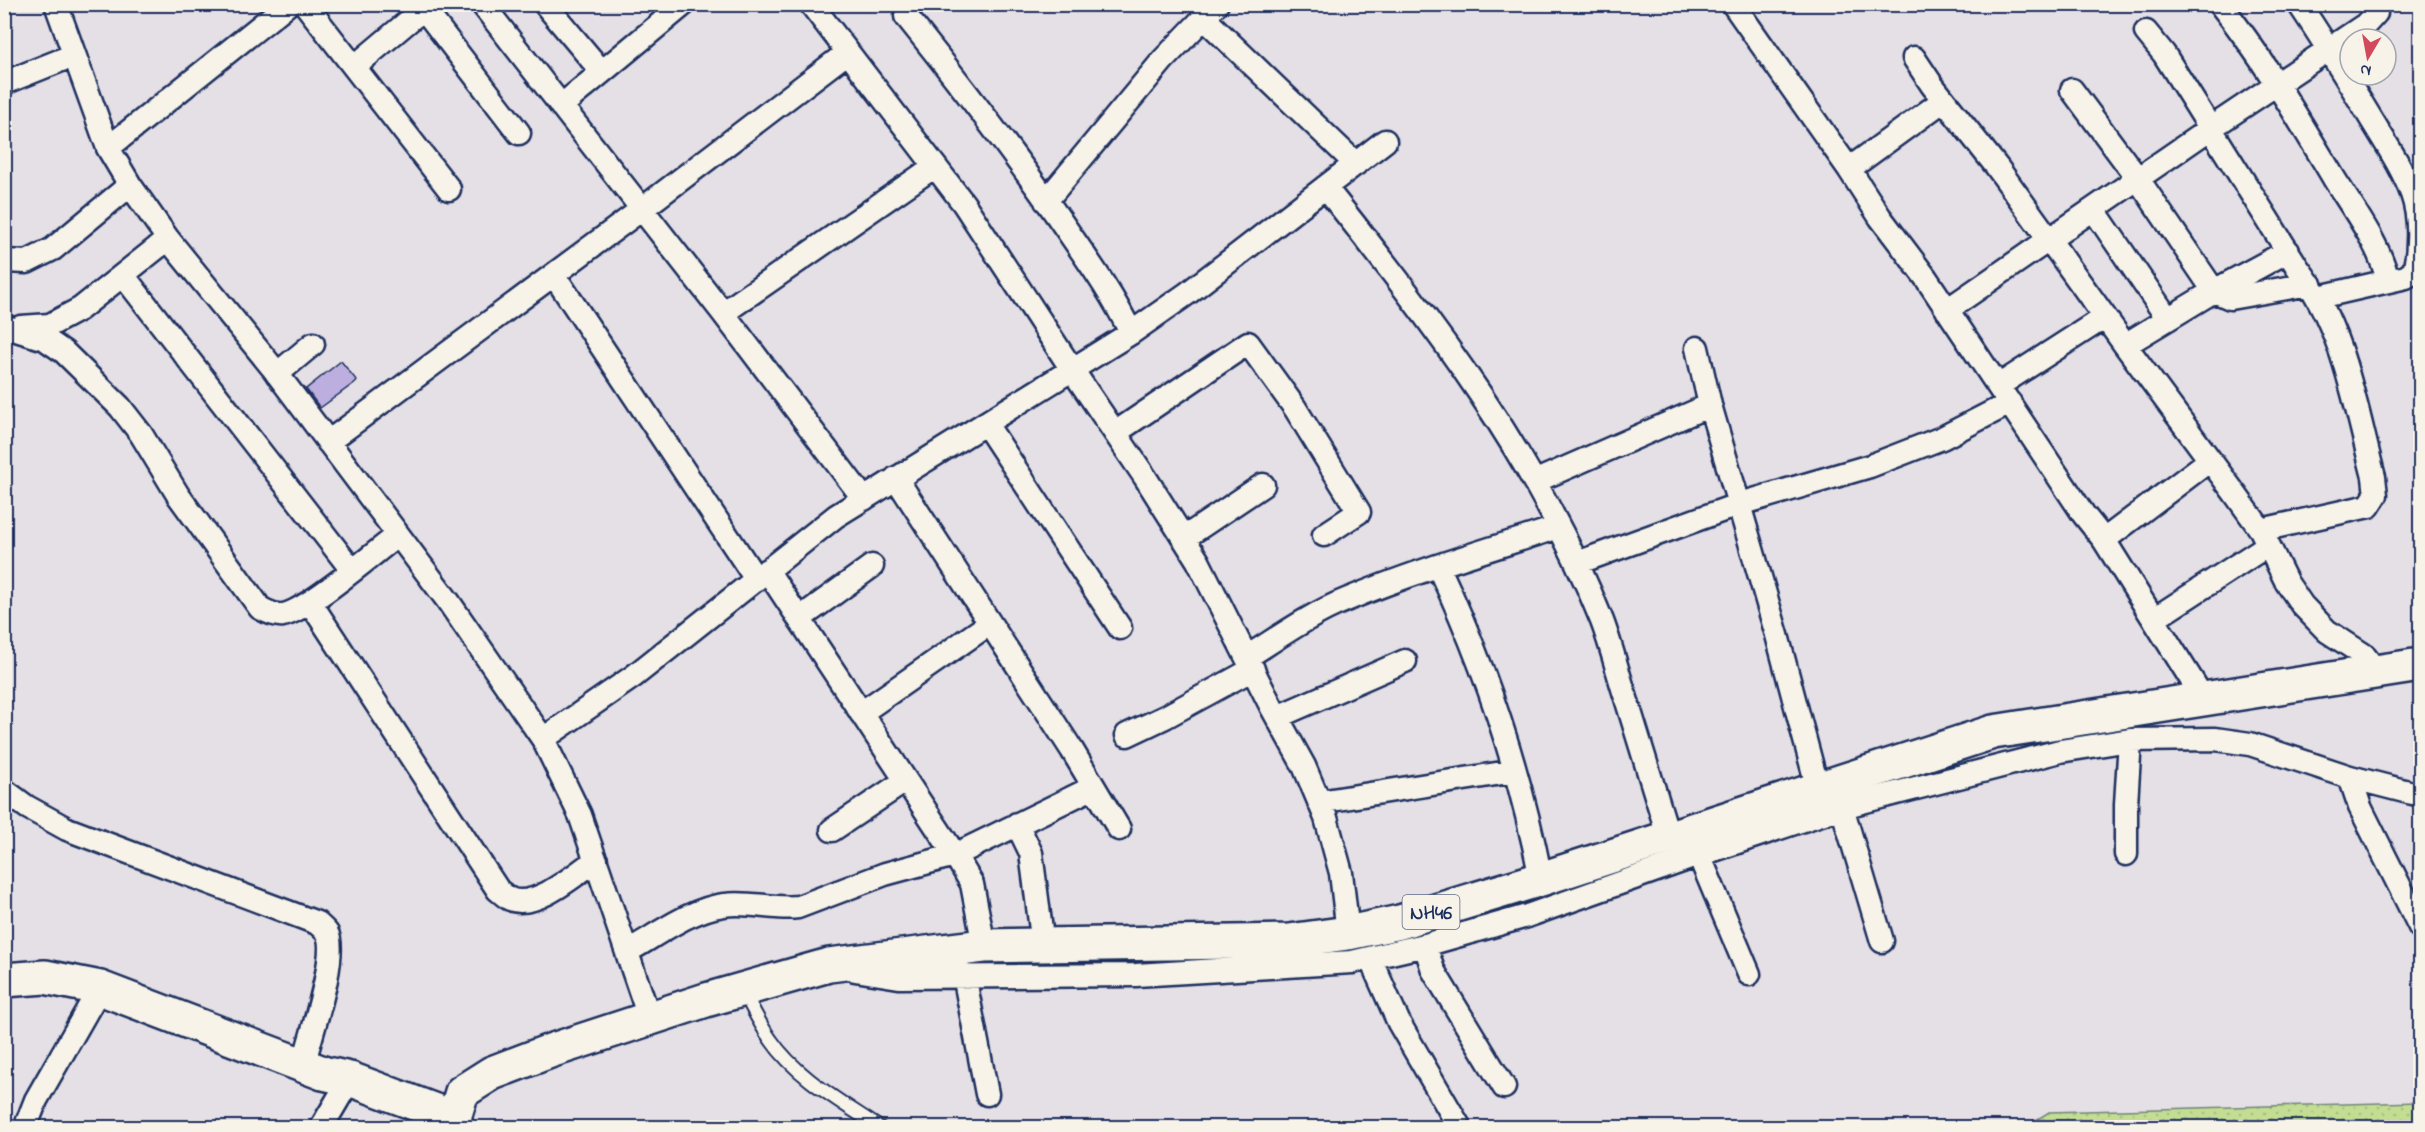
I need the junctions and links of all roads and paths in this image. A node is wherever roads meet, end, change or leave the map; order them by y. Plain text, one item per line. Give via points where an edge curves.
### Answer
1 (56, 4) edge
2 (288, 4) edge
3 (305, 4) edge
4 (482, 4) edge
5 (545, 4) edge
6 (684, 4) edge
7 (811, 4) edge
8 (1733, 4) edge
9 (2220, 4) edge
10 (2299, 4) edge
11 (2376, 4) edge
12 (427, 7) edge
13 (1210, 11) edge
14 (658, 13) edge
15 (906, 16) dead end
16 (2146, 32) dead end
17 (2329, 49) junction
18 (848, 52) junction
19 (74, 55) junction
20 (1914, 58) dead end
21 (354, 67) junction
22 (602, 72) junction
23 (4, 83) edge
24 (2277, 84) junction
25 (2072, 90) dead end
26 (1944, 100) junction
27 (561, 106) junction
28 (2211, 128) junction
29 (519, 133) dead end
30 (1385, 141) dead end
31 (108, 148) junction
32 (1356, 164) junction
33 (935, 166) junction
34 (1849, 169) junction
35 (2138, 179) junction
36 (130, 185) junction
37 (1325, 187) junction
38 (449, 189) dead end
39 (1046, 201) junction
40 (642, 209) junction
41 (2094, 210) junction
42 (168, 239) junction
43 (2050, 241) junction
44 (2288, 251) junction
45 (2419, 260) edge
46 (4, 261) edge
47 (554, 274) junction
48 (123, 275) junction
49 (2388, 281) junction
50 (2314, 290) junction
51 (2214, 291) junction
52 (1947, 310) junction
53 (723, 313) junction
54 (2105, 317) junction
55 (2168, 319) junction
56 (7, 328) edge
57 (1131, 333) junction
58 (314, 344) dead end
59 (2125, 345) junction
60 (1697, 348) dead end
61 (1073, 371) junction
62 (277, 374) junction
63 (2004, 394) junction
64 (1710, 405) junction
65 (986, 424) junction
66 (1115, 433) junction
67 (328, 442) junction
68 (2210, 460) junction
69 (896, 478) junction
70 (1536, 481) junction
71 (1263, 485) dead end
72 (864, 499) junction
73 (1740, 504) junction
74 (1559, 527) junction
75 (398, 535) junction
76 (1324, 535) dead end
77 (1184, 538) junction
78 (2265, 538) junction
79 (2104, 540) junction
80 (1577, 563) junction
81 (872, 566) dead end
82 (1438, 566) junction
83 (352, 570) junction
84 (761, 574) junction
85 (310, 602) junction
86 (799, 619) junction
87 (2154, 620) junction
88 (989, 624) junction
89 (1120, 628) dead end
90 (1405, 661) dead end
91 (1250, 663) junction
92 (2421, 665) edge
93 (2376, 671) junction
94 (2203, 698) junction
95 (861, 713) junction
96 (1277, 717) junction
97 (1127, 735) dead end
98 (543, 739) junction
99 (2130, 740) junction
100 (1515, 771) junction
101 (2350, 777) junction
102 (905, 781) junction
103 (1094, 787) junction
104 (4, 790) edge
105 (2421, 795) edge
106 (1830, 798) junction
107 (1319, 802) junction
108 (1017, 824) junction
109 (1119, 829) dead end
110 (832, 830) dead end
111 (1669, 838) junction
112 (2126, 854) dead end
113 (954, 855) junction
114 (1699, 855) junction
115 (596, 860) junction
116 (1541, 879) junction
117 (2421, 927) edge
118 (1348, 933) junction
119 (1882, 941) dead end
120 (1043, 945) junction
121 (1425, 945) junction
122 (984, 946) junction
123 (628, 951) junction
124 (1370, 958) junction
125 (830, 965) junction
126 (1749, 974) dead end
127 (964, 975) junction
128 (4, 980) edge
129 (100, 988) junction
130 (742, 990) junction
131 (650, 1020) junction
132 (303, 1066) junction
133 (350, 1079) junction
134 (1504, 1088) dead end
135 (987, 1094) dead end
136 (456, 1123) edge
137 (28, 1128) edge
138 (321, 1128) edge
139 (880, 1128) edge
140 (1460, 1128) edge

1 - 19 street
2 - 31 street
3 - 21 street
4 - 27 street
5 - 22 street
6 - 14 street
7 - 18 street
8 - 34 street
9 - 24 street
10 - 17 street
11 - 17 street via 2376,14 2365,25
12 - 21 street
12 - 29 street
13 - 32 street
13 - 39 street via 1163,60
14 - 22 street
15 - 39 street via 976,103
16 - 28 street
17 - 24 street
17 - 45 street via 2389,148 2412,195
18 - 33 street
18 - 40 street
19 - 23 street
19 - 31 street
20 - 26 street
21 - 38 street
22 - 27 street
24 - 28 street
24 - 49 street via 2373,242
25 - 35 street
26 - 34 street
26 - 43 street
27 - 40 street
28 - 35 street
28 - 44 street
30 - 32 street
31 - 36 street
32 - 37 street
33 - 53 street
33 - 61 street
34 - 52 street
35 - 41 street
35 - 51 street
36 - 42 street
36 - 46 street via 53,249 27,262
37 - 57 street
37 - 70 street via 1484,396
39 - 57 street via 1116,301
40 - 47 street
40 - 53 street
41 - 43 street
41 - 55 street
42 - 48 street
42 - 62 street
43 - 52 street
43 - 54 street
44 - 50 street
44 - 51 street
45 - 49 street via 2406,277
47 - 67 street
47 - 84 street
48 - 56 street via 80,309 50,325
48 - 83 street
49 - 50 street
50 - 51 street via 2230,297
50 - 78 street via 2343,358 2376,495 2369,506
51 - 55 street
52 - 63 street
53 - 72 street
54 - 59 street
54 - 63 street
55 - 59 street
56 - 85 street via 45,339 64,352 120,406 178,495 260,608 283,615
57 - 61 street
58 - 62 street
59 - 68 street
60 - 64 street
61 - 65 street
61 - 66 street
62 - 67 street
63 - 73 street via 1942,438 1870,466
63 - 79 street
64 - 70 street
64 - 73 street
65 - 69 street
65 - 89 street
66 - 76 street via 1248,343 1295,408 1359,512
66 - 77 street
67 - 75 street
68 - 78 street
68 - 79 street
69 - 72 street
69 - 88 street
70 - 74 street
71 - 77 street
72 - 84 street
73 - 80 street
73 - 106 street
74 - 80 street
74 - 82 street
75 - 83 street
75 - 98 street
77 - 91 street
78 - 87 street
78 - 93 street via 2287,583 2308,612 2327,631 2364,655
79 - 87 street
80 - 111 street via 1603,623
81 - 86 street
82 - 91 street via 1344,600
82 - 100 street via 1500,720
83 - 85 street
84 - 86 street
84 - 98 street via 634,676
85 - 115 street via 498,890 510,899 541,897
86 - 95 street
87 - 94 street
88 - 95 street
88 - 103 street
90 - 96 street
91 - 96 street
91 - 97 street via 1165,717
92 - 93 main road, NH46
93 - 94 main road, NH46
94 - 106 main road, NH46 via 1993,732
95 - 102 street
96 - 107 street
98 - 115 street via 580,815
99 - 101 street via 2215,739 2250,744
99 - 106 street
99 - 112 street
100 - 107 street
100 - 116 street
101 - 105 street
101 - 117 street via 2360,807
102 - 110 street
102 - 113 street
103 - 108 street
103 - 109 street
104 - 132 street via 67,829 317,923 327,934 328,971
106 - 111 main road, NH46
106 - 114 street
106 - 119 street
107 - 118 street via 1341,873
108 - 113 street
108 - 120 street via 1031,853
111 - 116 main road, NH46
113 - 122 street via 972,884
113 - 123 street via 885,874 798,907 722,905 693,915
114 - 121 street via 1527,916
114 - 126 street
115 - 123 street
116 - 118 main road, NH46 via 1401,922
118 - 120 main road, NH46 via 1289,941
120 - 122 main road, NH46
121 - 124 street
121 - 134 street via 1433,970
122 - 125 main road, NH46
123 - 131 street
124 - 127 street via 1136,975
124 - 140 street via 1399,1023
125 - 127 street via 899,977
125 - 130 main road, NH46
127 - 135 street
128 - 129 main road via 45,977
129 - 132 main road
129 - 137 street via 36,1100
130 - 131 main road, NH46
130 - 139 lane via 771,1041 789,1061 820,1088
131 - 136 main road, NH46 via 492,1073 462,1092
132 - 133 main road
133 - 136 main road
133 - 138 street

